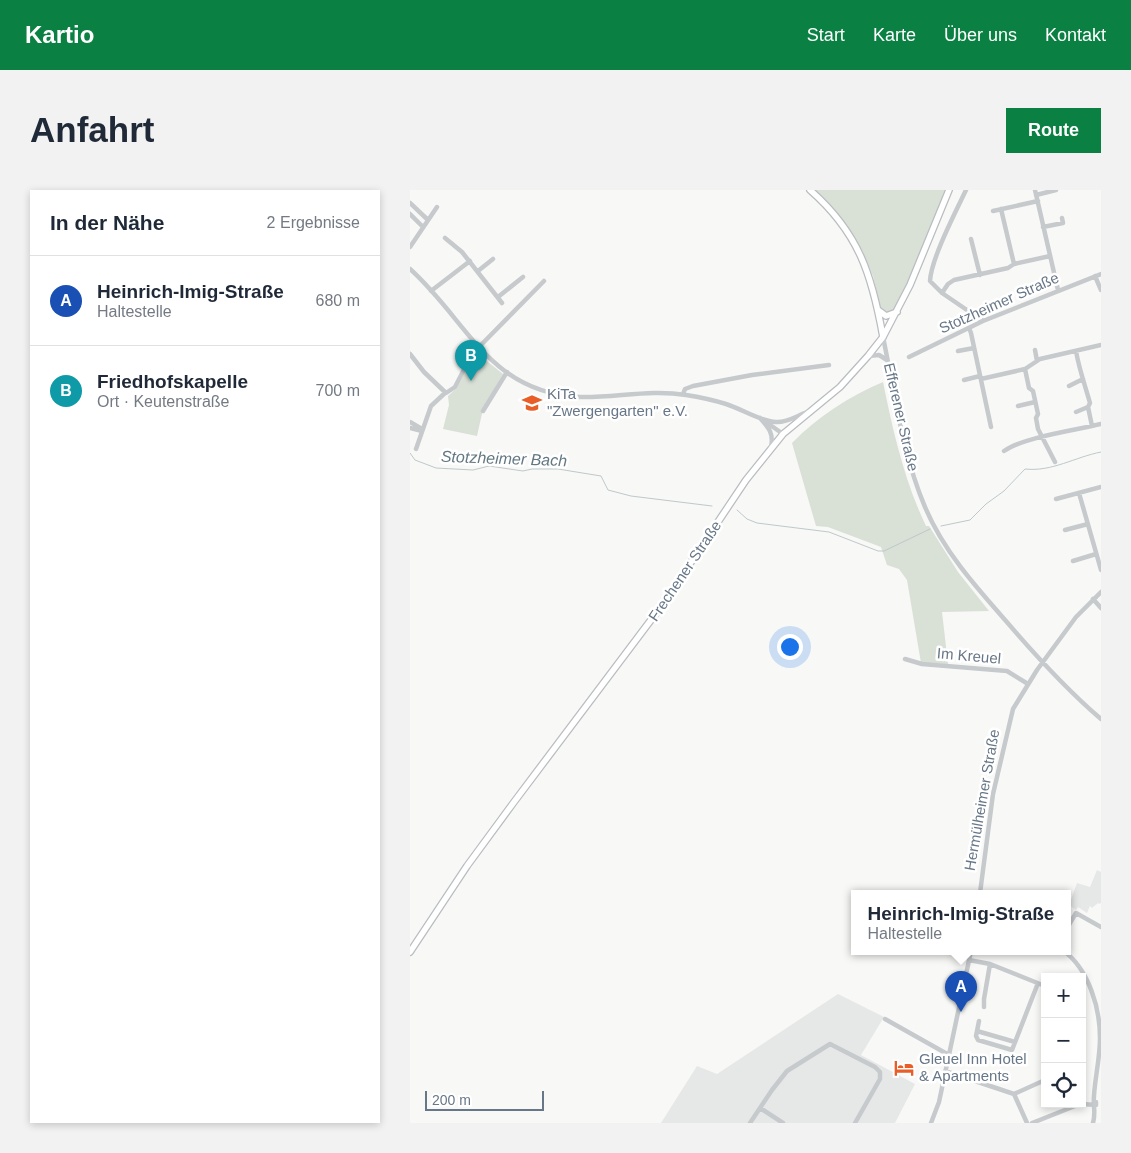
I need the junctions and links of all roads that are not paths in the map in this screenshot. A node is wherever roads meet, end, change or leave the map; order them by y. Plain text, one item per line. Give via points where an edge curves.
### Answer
1 (810, 190) edge
2 (950, 190) edge
3 (966, 190) edge
4 (1056, 190) edge
5 (1035, 192) edge
6 (1038, 201) junction
7 (410, 203) edge
8 (437, 207) dead end
9 (1001, 209) junction
10 (993, 211) dead end
11 (410, 214) edge
12 (1062, 218) dead end
13 (428, 220) junction
14 (423, 227) junction
15 (1044, 227) junction
16 (445, 238) dead end
17 (971, 239) dead end
18 (410, 248) edge
19 (1050, 256) junction
20 (493, 259) dead end
21 (470, 261) junction
22 (1014, 264) junction
23 (410, 269) edge
24 (478, 271) junction
25 (1101, 274) edge
26 (980, 275) junction
27 (1094, 276) junction
28 (523, 277) dead end
29 (544, 281) dead end
30 (1058, 290) junction
31 (1101, 290) edge
32 (431, 291) junction
33 (942, 293) junction
34 (498, 297) junction
35 (502, 303) dead end
36 (878, 310) junction
37 (897, 312) junction
38 (983, 321) junction
39 (968, 328) junction
40 (882, 337) junction
41 (1101, 345) edge
42 (477, 347) junction
43 (974, 348) junction
44 (1035, 350) dead end
45 (958, 351) dead end
46 (1076, 351) junction
47 (410, 354) edge
48 (868, 356) junction
49 (908, 357) dead end
50 (887, 360) junction
51 (1037, 361) junction
52 (829, 365) dead end
53 (1025, 369) junction
54 (507, 372) junction
55 (980, 378) junction
56 (1083, 379) junction
57 (964, 380) dead end
58 (1070, 386) dead end
59 (445, 392) junction
60 (683, 394) junction
61 (1035, 402) junction
62 (1018, 406) dead end
63 (1088, 407) junction
64 (483, 411) dead end
65 (808, 412) junction
66 (1076, 412) dead end
67 (759, 417) junction
68 (410, 422) edge
69 (1101, 424) edge
70 (1092, 426) junction
71 (990, 427) dead end
72 (410, 428) edge
73 (422, 430) junction
74 (783, 434) junction
75 (1042, 437) junction
76 (771, 447) junction
77 (416, 449) dead end
78 (1004, 451) dead end
79 (1055, 462) dead end
80 (1101, 487) edge
81 (1079, 493) junction
82 (1056, 499) dead end
83 (1088, 524) junction
84 (1065, 530) dead end
85 (1096, 554) junction
86 (1073, 561) dead end
87 (1101, 570) edge
88 (1101, 592) edge
89 (1093, 599) junction
90 (1101, 608) edge
91 (905, 659) dead end
92 (1043, 663) junction
93 (1028, 684) junction
94 (1101, 719) edge
95 (980, 890) edge
96 (1071, 921) edge
97 (1101, 927) edge
98 (410, 952) edge
99 (970, 955) edge
100 (1068, 955) edge
101 (969, 960) junction
102 (990, 964) junction
103 (1038, 983) junction
104 (1041, 984) edge
105 (1098, 1006) edge
106 (984, 1007) dead end
107 (885, 1019) dead end
108 (979, 1021) dead end
109 (977, 1031) junction
110 (1015, 1042) junction
111 (949, 1055) junction
112 (945, 1071) junction
113 (1041, 1082) edge
114 (1098, 1091) edge
115 (1014, 1094) junction
116 (1086, 1104) edge
117 (1096, 1105) junction
118 (760, 1108) junction
119 (1071, 1108) edge
120 (750, 1123) edge
121 (783, 1123) edge
122 (855, 1123) edge
123 (931, 1123) edge
124 (1027, 1123) edge
125 (1032, 1123) edge
126 (1093, 1123) edge

1 - 36 main road, Efferener Straße via 842,224 858,250
2 - 37 main road, Frechener Straße
3 - 33 street via 931,273 930,280
4 - 5 street
5 - 6 street
6 - 9 street
6 - 15 street
7 - 13 street
8 - 13 street
9 - 10 street
9 - 22 street
11 - 14 street
12 - 15 street via 1063,222
13 - 14 street
14 - 18 street
15 - 19 street
16 - 21 street
17 - 26 street
19 - 22 street
19 - 30 street
20 - 24 street
21 - 24 street
21 - 32 street
22 - 26 street
23 - 32 street
24 - 34 street
25 - 27 street, Stotzheimer Straße
26 - 33 street via 954,280
27 - 30 street, Stotzheimer Straße
27 - 31 street
28 - 34 street
29 - 42 street
30 - 38 street, Stotzheimer Straße
32 - 42 street
33 - 38 street
34 - 35 street
36 - 37 main road via 886,316
36 - 40 main road, Efferener Straße
37 - 40 main road, Frechener Straße
38 - 39 street, Stotzheimer Straße
39 - 43 street
39 - 49 street, Stotzheimer Straße
40 - 48 main road, Frechener Straße
40 - 50 street, Efferener Straße
41 - 46 street
42 - 54 street
42 - 59 street via 455,387
43 - 45 street
43 - 55 street
44 - 51 street
46 - 51 street
46 - 56 street
47 - 59 street
48 - 50 street via 879,354
48 - 65 main road, Frechener Straße via 840,387
50 - 92 street, Efferener Straße via 906,451 931,521 982,594
51 - 53 street
52 - 60 street via 692,386
53 - 55 street
53 - 61 street
54 - 60 street via 535,388 569,396
54 - 64 street
55 - 57 street
55 - 71 street
56 - 58 street
56 - 63 street via 1090,403
59 - 73 street via 431,406
60 - 67 street via 726,404
61 - 62 street
61 - 75 street
63 - 66 street
63 - 70 street
65 - 67 street via 779,422
65 - 74 main road, Frechener Straße
67 - 74 street
67 - 76 street via 772,433
68 - 73 street
69 - 70 street
70 - 75 street
72 - 73 street
73 - 77 street
74 - 76 main road, Frechener Straße
75 - 78 street
75 - 79 street
76 - 98 main road, Frechener Straße via 645,629 527,784
80 - 81 street
81 - 82 street
81 - 83 street
83 - 84 street
83 - 85 street
85 - 86 street
85 - 87 street
88 - 89 street, Hermülheimer Straße
89 - 90 street
89 - 92 street, Hermülheimer Straße via 1076,616
91 - 93 street, Im Kreuel via 922,664 1007,672
92 - 93 street, Hermülheimer Straße
92 - 94 street, Efferener Straße
93 - 95 street, Hermülheimer Straße via 1008,724 991,806
96 - 97 street via 1076,912
99 - 101 street
100 - 105 street via 1086,977
101 - 102 street
101 - 111 street
102 - 103 street
102 - 106 street
103 - 104 street
103 - 110 street
105 - 114 street
107 - 111 street
108 - 109 street
109 - 110 street
109 - 110 street via 978,1040 1010,1050
111 - 112 street
112 - 115 street
112 - 123 street
113 - 115 street
114 - 117 street
114 - 117 street via 1094,1099
115 - 124 street
116 - 117 street
117 - 126 street
118 - 120 street
118 - 121 street
118 - 122 street via 787,1071 830,1044 880,1072 880,1079
119 - 125 street

